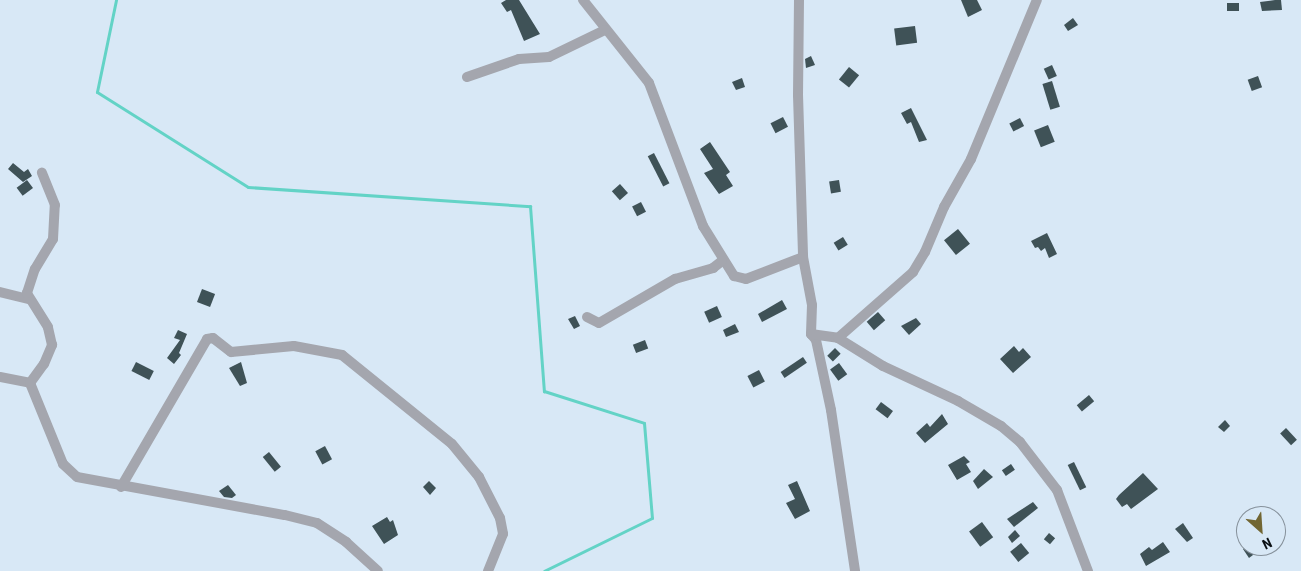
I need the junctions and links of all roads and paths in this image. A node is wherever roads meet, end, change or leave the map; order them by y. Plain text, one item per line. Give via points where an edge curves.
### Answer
1 (582, 0) edge
2 (799, 0) edge
3 (1037, 0) edge
4 (605, 30) junction
5 (467, 77) dead end
6 (42, 172) dead end
7 (803, 257) junction
8 (722, 261) junction
9 (0, 292) edge
10 (28, 299) junction
11 (587, 317) dead end
12 (811, 334) junction
13 (838, 338) junction
14 (0, 377) edge
15 (30, 383) junction
16 (121, 487) junction
17 (378, 571) edge
18 (488, 571) edge
19 (855, 571) edge
20 (1088, 571) edge

1 - 4 street
2 - 7 street
3 - 13 street via 971,159 944,207 926,252 913,272
4 - 5 street via 559,54 519,59
4 - 8 street via 649,84 703,226
6 - 10 street via 55,205 53,239 34,270
7 - 8 street via 746,279 734,276
7 - 12 street via 812,305
8 - 11 street via 713,268 675,279 599,323
9 - 10 street
10 - 15 street via 48,327 52,345 44,364
12 - 13 street
12 - 19 street via 816,340 831,410
13 - 20 street via 883,366 958,401 1001,426 1020,442 1057,490
14 - 15 street
15 - 16 street via 69,472 77,477
16 - 17 street via 256,509 317,523 346,542
16 - 18 street via 207,339 213,338 232,352 294,346 342,355 452,444 480,477 500,518 503,534

